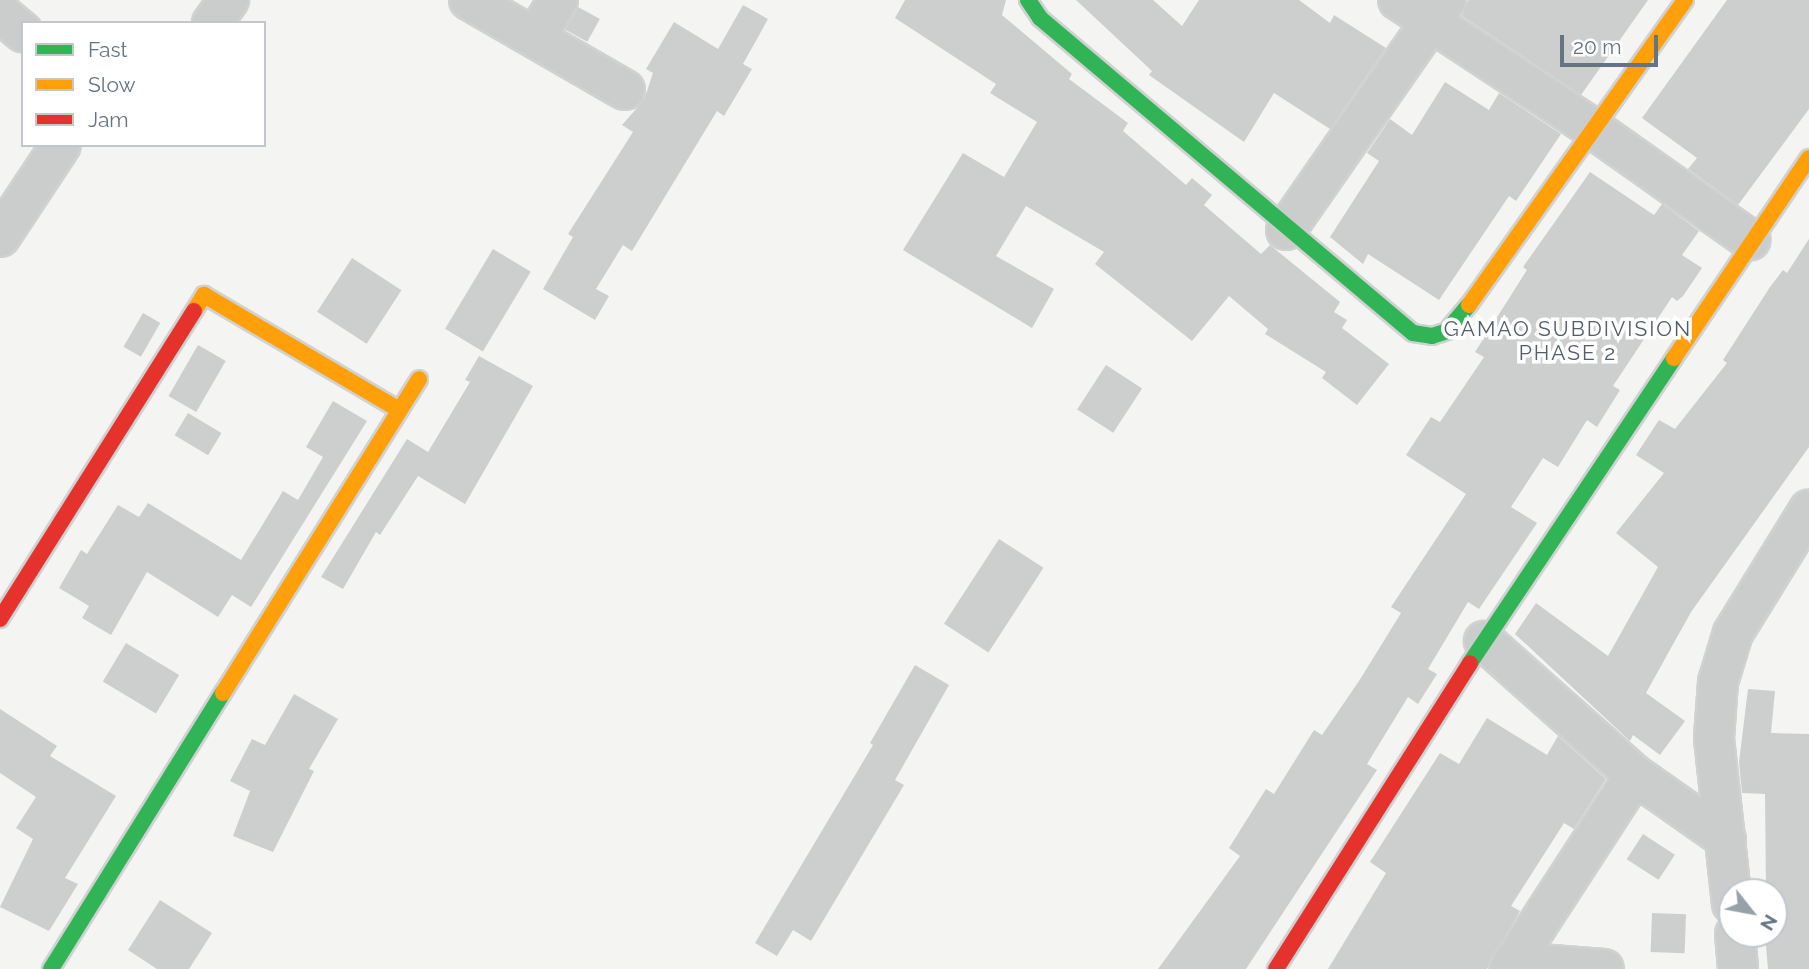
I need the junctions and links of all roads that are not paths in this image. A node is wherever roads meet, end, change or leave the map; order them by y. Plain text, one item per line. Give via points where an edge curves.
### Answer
1 (229, 0) edge
2 (470, 0) edge
3 (558, 0) edge
4 (1028, 0) edge
5 (1398, 0) edge
6 (1685, 0) edge
7 (1438, 11) edge
8 (0, 13) edge
9 (213, 21) edge
10 (21, 30) edge
11 (536, 37) junction
12 (625, 90) dead end
13 (1592, 128) junction
14 (60, 147) edge
15 (1809, 158) edge
16 (1286, 230) junction
17 (0, 237) edge
18 (1750, 240) junction
19 (419, 379) dead end
20 (399, 411) junction
21 (1809, 510) edge
22 (0, 619) edge
23 (1484, 641) junction
24 (1635, 775) junction
25 (1726, 839) junction
26 (1730, 878) edge
27 (1736, 948) edge
28 (1511, 966) edge
29 (51, 969) edge
30 (1276, 969) edge
31 (1604, 969) edge
32 (1738, 969) edge

1 - 9 street
2 - 11 street
3 - 11 street
4 - 16 street via 1040,18
5 - 7 street
6 - 13 street
7 - 13 street
7 - 16 street
8 - 10 street
11 - 12 street
13 - 16 street via 1447,331 1432,336 1413,333
13 - 18 street
14 - 17 street
15 - 18 street
18 - 23 street
19 - 20 street
20 - 22 street via 204,295
20 - 29 street
21 - 25 street via 1734,634 1718,682 1714,738
23 - 24 street
23 - 30 street
24 - 25 street
24 - 28 street
25 - 26 street
27 - 32 street
28 - 31 street

